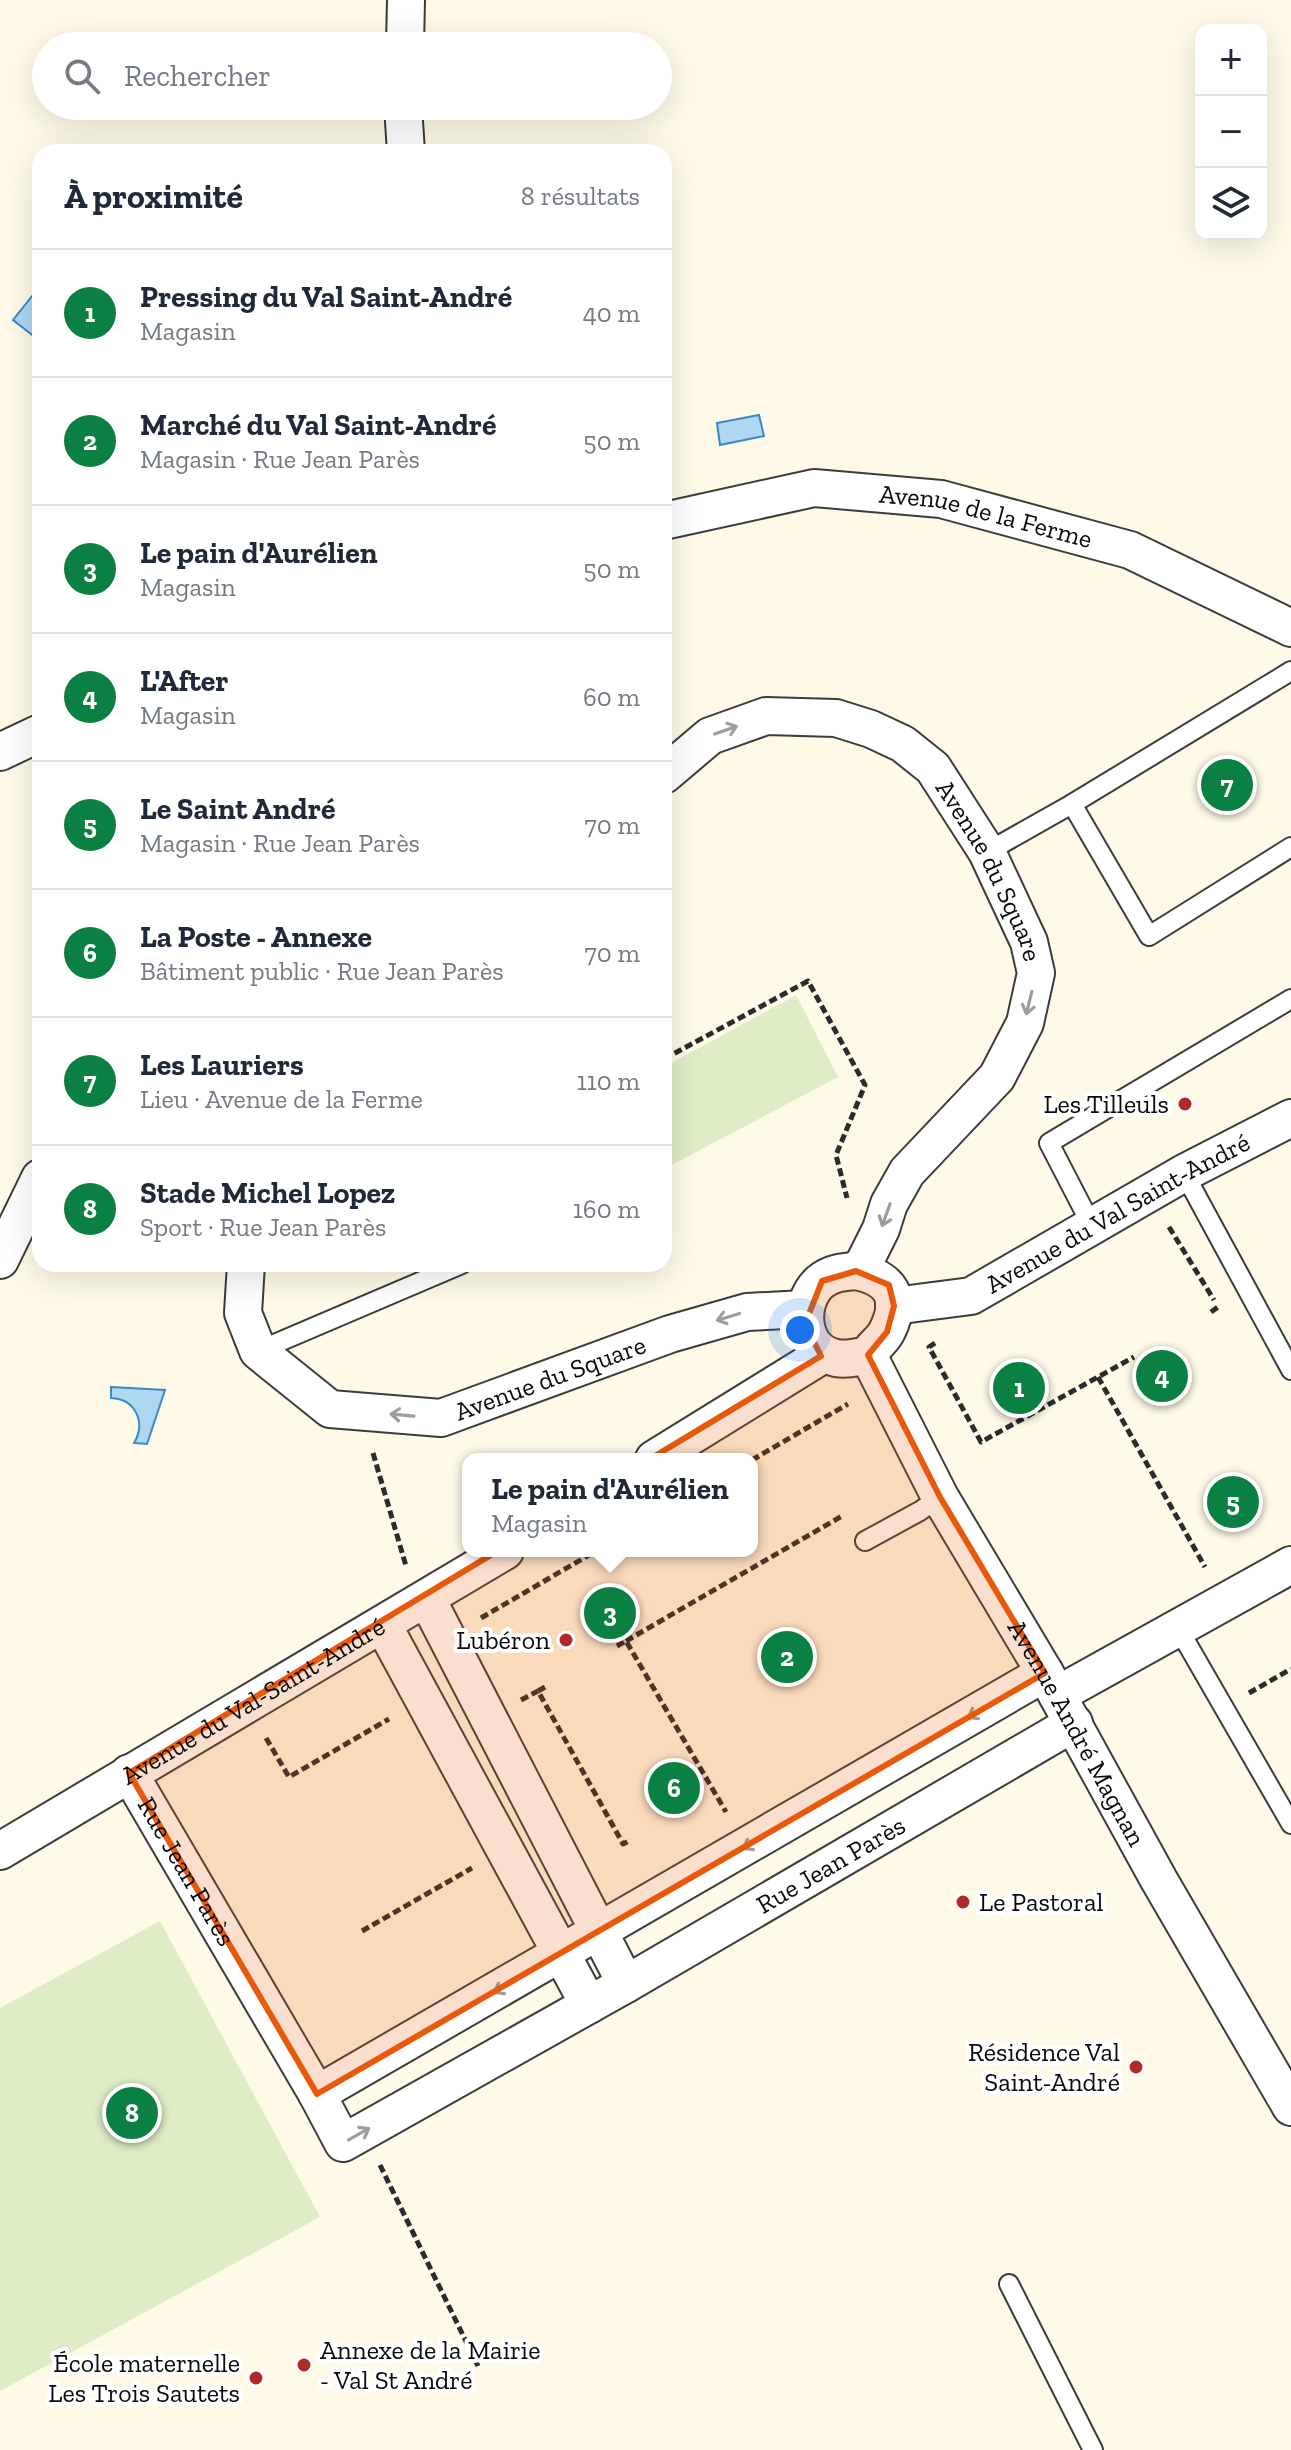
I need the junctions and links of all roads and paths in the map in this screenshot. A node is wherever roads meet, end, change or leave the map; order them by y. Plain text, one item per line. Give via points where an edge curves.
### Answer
1 (406, 0) edge
2 (405, 32) edge
3 (404, 120) edge
4 (405, 144) edge
5 (672, 519) edge
6 (1291, 628) edge
7 (1291, 671) edge
8 (32, 737) edge
9 (0, 752) edge
10 (672, 768) edge
11 (1072, 804) junction
12 (1291, 847) edge
13 (987, 852) junction
14 (1291, 999) edge
15 (672, 1055) edge
16 (1291, 1118) edge
17 (836, 1155) dead end
18 (1184, 1173) junction
19 (32, 1193) edge
20 (1167, 1223) dead end
21 (1092, 1226) junction
22 (0, 1260) edge
23 (856, 1271) junction
24 (246, 1272) edge
25 (443, 1272) edge
26 (894, 1306) junction
27 (805, 1309) junction
28 (1211, 1312) dead end
29 (942, 1339) dead end
30 (258, 1351) junction
31 (824, 1354) junction
32 (868, 1355) junction
33 (1134, 1357) dead end
34 (1291, 1370) edge
35 (1097, 1377) junction
36 (857, 1399) dead end
37 (369, 1440) dead end
38 (664, 1453) edge
39 (758, 1457) edge
40 (940, 1497) junction
41 (849, 1512) dead end
42 (865, 1541) dead end
43 (492, 1557) edge
44 (586, 1557) edge
45 (1291, 1565) edge
46 (1211, 1579) dead end
47 (419, 1590) junction
48 (476, 1621) dead end
49 (383, 1625) junction
50 (1178, 1628) junction
51 (626, 1641) junction
52 (617, 1646) dead end
53 (545, 1687) dead end
54 (1058, 1697) junction
55 (423, 1698) junction
56 (260, 1727) dead end
57 (129, 1773) junction
58 (721, 1805) dead end
59 (1291, 1824) edge
60 (631, 1840) dead end
61 (504, 1850) junction
62 (0, 1851) edge
63 (362, 1931) dead end
64 (600, 1932) junction
65 (561, 1954) junction
66 (626, 1984) junction
67 (589, 2005) junction
68 (1286, 2086) edge
69 (317, 2094) junction
70 (376, 2157) dead end
71 (1009, 2284) dead end
72 (478, 2366) dead end
73 (1093, 2450) edge

1 - 2 street
3 - 4 street
5 - 6 street, Avenue de la Ferme via 814,488 941,499 1130,550
7 - 11 lane
8 - 9 street
10 -> 13 street, Avenue du Square via 710,736 766,716 836,718 903,744 933,768
11 - 12 lane via 1149,936
11 - 13 lane
13 -> 23 street, Avenue du Square via 1029,942 1036,973 1025,1023 997,1077 907,1172
14 - 21 lane via 1049,1143
15 - 17 path via 808,981 865,1085
16 - 18 street, Avenue du Val Saint-André
18 - 21 street, Avenue du Val Saint-André
18 - 34 lane
19 - 22 street
20 - 28 path via 1218,1307
21 - 26 street, Avenue du Val Saint-André via 971,1296
23 - 26 street via 889,1285
23 - 27 street via 835,1273 822,1281
24 - 30 street, Avenue du Square via 243,1313
25 - 30 lane
26 - 32 street via 887,1332
27 -> 30 street, Avenue du Square via 747,1312 670,1334 441,1418 330,1409
27 - 31 street via 808,1336
29 - 35 path via 929,1347 981,1442
31 - 32 street via 847,1359
31 - 38 street
32 - 40 street, Avenue André Magnan
33 - 35 path
35 - 46 path
36 - 39 path
37 - 47 path
40 - 42 lane
40 - 54 street, Avenue André Magnan
41 - 51 path
43 - 47 street, Avenue du Val-Saint-André
44 - 48 path
45 - 50 street, Rue Jean Parès
47 - 49 street, Avenue du Val-Saint-André
47 - 64 street
49 - 55 street
49 - 57 street, Avenue du Val-Saint-André
50 - 54 street, Rue Jean Parès
50 - 59 lane
51 - 52 path
51 - 58 path
53 - 60 path via 538,1691 623,1844
54 -> 64 street, Rue Jean Parès
54 - 66 street, Rue Jean Parès
54 - 68 street, Avenue André Magnan via 1159,1880
55 - 56 path via 289,1777
55 - 61 street
57 - 62 street, Avenue du Val-Saint-André
57 - 69 street, Rue Jean Parès
61 - 63 path
61 - 65 street
64 - 65 street, Rue Jean Parès
64 - 66 street
65 - 67 street
65 -> 69 street, Rue Jean Parès
66 - 67 street, Rue Jean Parès
69 -> 67 street, Rue Jean Parès via 343,2143
70 - 72 path
71 - 73 lane

